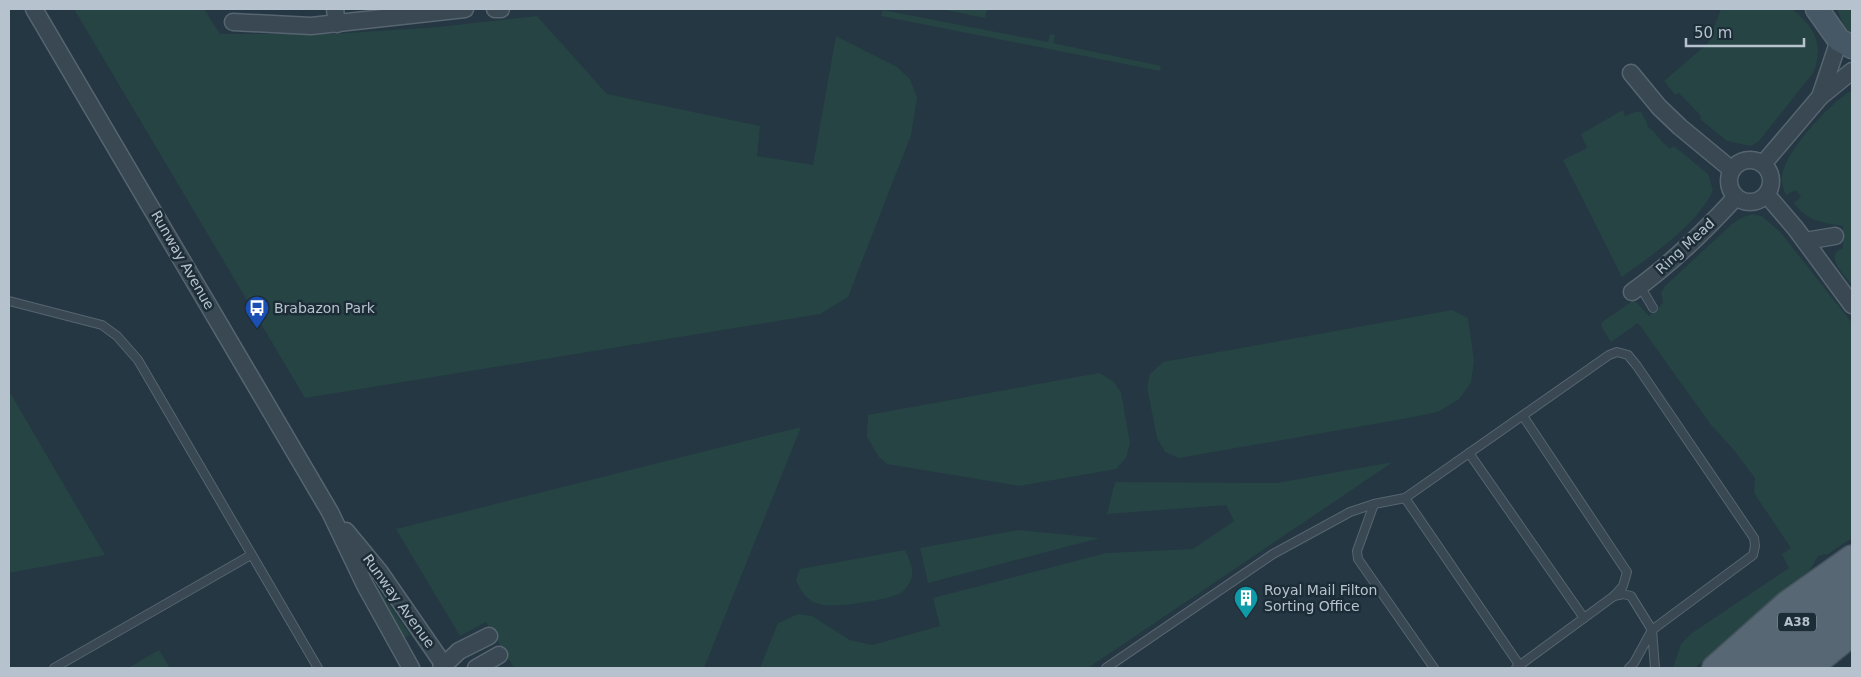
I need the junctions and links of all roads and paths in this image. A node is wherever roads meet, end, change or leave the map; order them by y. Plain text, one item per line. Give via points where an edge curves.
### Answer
1 (34, 9) edge
2 (466, 9) edge
3 (495, 9) edge
4 (500, 9) edge
5 (1820, 10) edge
6 (336, 16) edge
7 (233, 22) dead end
8 (1846, 43) edge
9 (1852, 71) edge
10 (1631, 73) dead end
11 (1820, 97) junction
12 (1763, 164) junction
13 (1732, 170) junction
14 (1767, 194) junction
15 (1736, 197) junction
16 (1835, 236) dead end
17 (1804, 241) junction
18 (1636, 289) joint
19 (9, 301) edge
20 (1852, 305) edge
21 (1653, 308) dead end
22 (1523, 416) junction
23 (1469, 453) junction
24 (1405, 498) junction
25 (1374, 504) junction
26 (330, 512) junction
27 (251, 555) junction
28 (1852, 558) edge
29 (1852, 578) edge
30 (1614, 596) junction
31 (1852, 606) edge
32 (1584, 618) junction
33 (1652, 630) junction
34 (1852, 633) edge
35 (489, 636) dead end
36 (499, 655) dead end
37 (443, 667) edge
38 (1518, 667) edge
39 (54, 668) edge
40 (318, 668) edge
41 (411, 668) edge
42 (476, 668) edge
43 (1106, 668) edge
44 (1434, 668) edge
45 (1629, 668) edge
46 (1655, 668) edge
47 (1715, 668) edge
48 (1743, 668) edge
49 (1776, 668) edge
50 (1809, 668) edge

1 - 26 street, Runway Avenue
2 - 6 street
3 - 4 street
5 - 8 street
6 - 7 street via 312,26
8 - 11 street
9 - 11 street
10 - 13 street via 1680,128
11 - 12 street
12 - 13 street via 1750,160 1737,164
12 - 14 street via 1771,179
13 - 15 street via 1730,189
14 - 15 street via 1755,202
14 - 17 street
15 - 18 street, Ring Mead via 1693,242
16 - 17 street
17 - 20 street
18 - 21 lane
19 - 27 lane via 102,325 117,336 138,360
22 - 23 lane
22 - 30 lane via 1628,572 1623,586
22 - 33 lane via 1608,355 1617,352 1628,355 1754,538 1753,555
23 - 24 lane
23 - 32 lane
24 - 25 lane
24 - 38 lane
25 - 43 lane via 1350,512 1273,554
25 - 44 lane via 1357,551 1358,559
26 - 37 street, Runway Avenue via 379,571
26 - 41 street, Runway Avenue via 365,585
27 - 39 lane
27 - 40 lane
28 - 47 main road via 1787,604
29 - 48 main road, A38
30 - 32 lane
30 - 33 lane via 1630,596
31 - 49 main road, A38
32 - 38 lane
33 - 45 lane
33 - 46 lane
34 - 50 main road
35 - 37 street via 459,651
36 - 42 street

